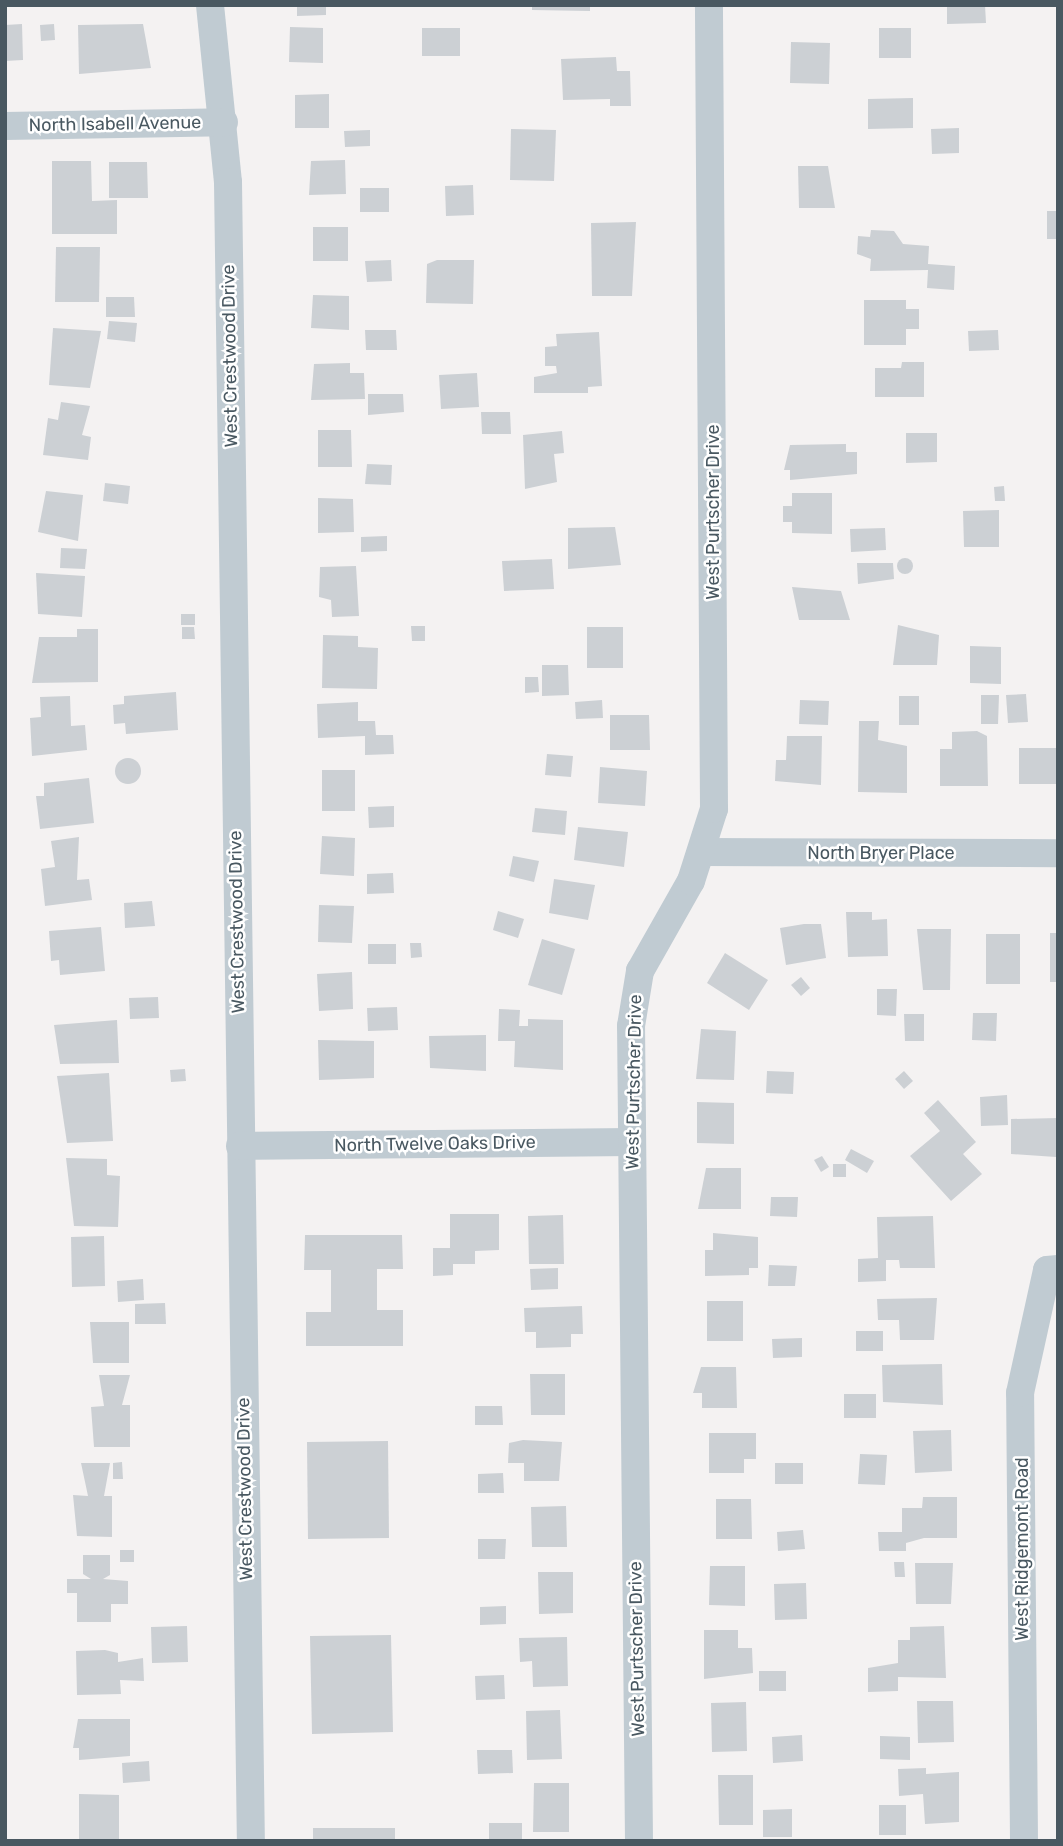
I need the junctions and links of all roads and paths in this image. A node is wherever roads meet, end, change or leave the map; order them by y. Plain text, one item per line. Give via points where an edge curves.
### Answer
1 (210, 5) edge
2 (709, 5) edge
3 (224, 122) junction
4 (5, 127) edge
5 (704, 852) junction
6 (1058, 853) edge
7 (631, 1142) junction
8 (240, 1146) junction
9 (1058, 1269) edge
10 (251, 1841) edge
11 (639, 1841) edge
12 (1024, 1841) edge

1 - 3 street, West Crestwood Drive
2 - 5 street, West Purtscher Drive via 715,792
3 - 4 street, North Isabell Avenue
3 - 8 street, West Crestwood Drive
5 - 6 street, North Bryer Place
5 - 7 street, West Purtscher Drive via 635,987
7 - 8 street, North Twelve Oaks Drive
7 - 11 street, West Purtscher Drive
8 - 10 street, West Crestwood Drive
9 - 12 street, West Ridgemont Road via 1047,1270 1020,1393

